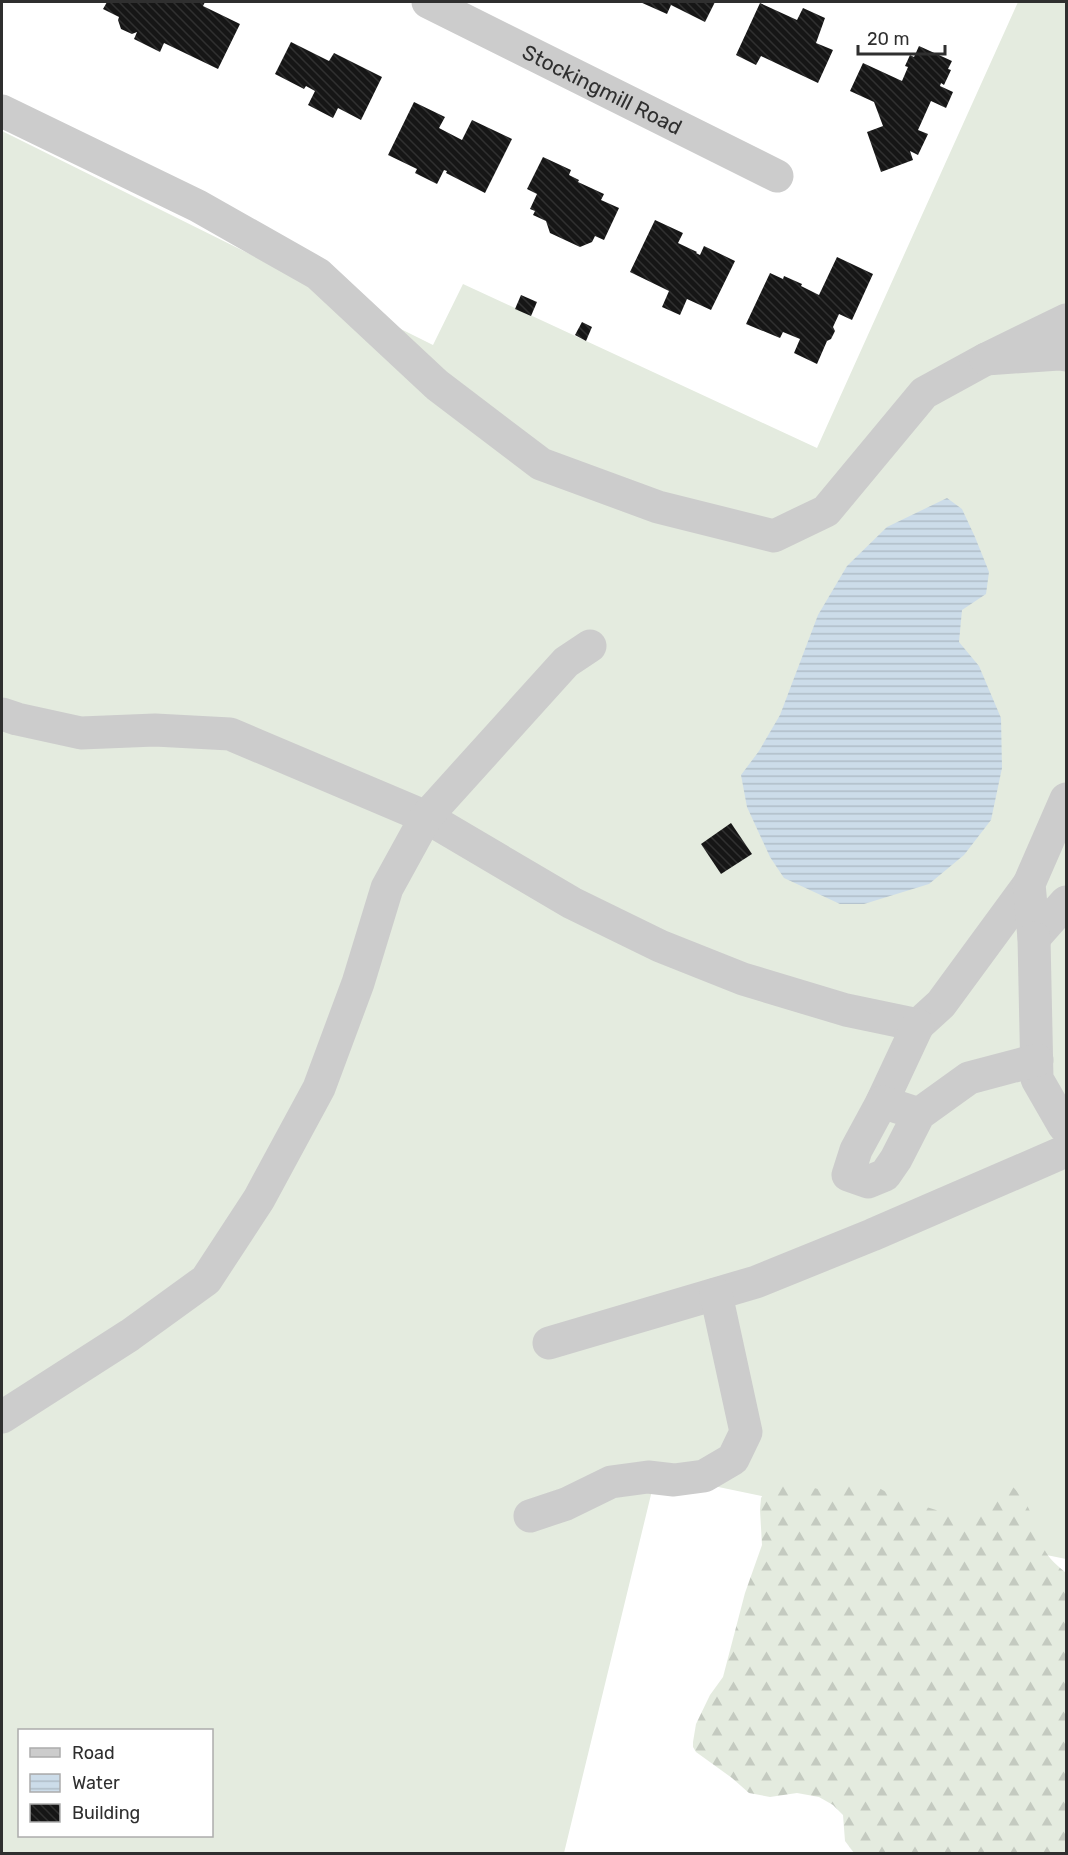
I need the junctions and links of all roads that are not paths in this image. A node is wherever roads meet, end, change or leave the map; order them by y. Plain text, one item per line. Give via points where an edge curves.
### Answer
1 (429, 2) edge
2 (2, 111) edge
3 (777, 176) dead end
4 (1066, 320) edge
5 (1066, 355) edge
6 (986, 359) junction
7 (590, 646) dead end
8 (2, 714) edge
9 (1066, 799) edge
10 (426, 817) junction
11 (1029, 884) junction
12 (1066, 902) edge
13 (1034, 938) junction
14 (918, 1025) junction
15 (1036, 1060) junction
16 (882, 1102) junction
17 (919, 1114) junction
18 (1066, 1127) edge
19 (1066, 1151) edge
20 (716, 1294) junction
21 (549, 1343) dead end
22 (2, 1418) edge
23 (530, 1516) dead end

1 - 3 street, Stockingmill Road
2 - 6 street via 198,206 318,274 437,385 541,464 658,507 774,536 826,511 924,393
4 - 6 street
5 - 6 street
7 - 10 street via 566,662
8 - 10 street via 81,733 155,730 230,734
9 - 11 street
10 - 14 street via 572,903 660,946 743,979
10 - 22 street via 387,888 319,1088 259,1199 206,1280
11 - 13 street
11 - 14 street via 941,1004
12 - 13 street
13 - 15 street
14 - 16 street
15 - 17 street via 969,1078
15 - 18 street via 1037,1079
16 - 17 street
16 - 17 street via 856,1150 848,1175 868,1182 885,1175
19 - 20 street via 851,1244
20 - 21 street
20 - 23 street via 746,1432 733,1460 704,1476 612,1482

